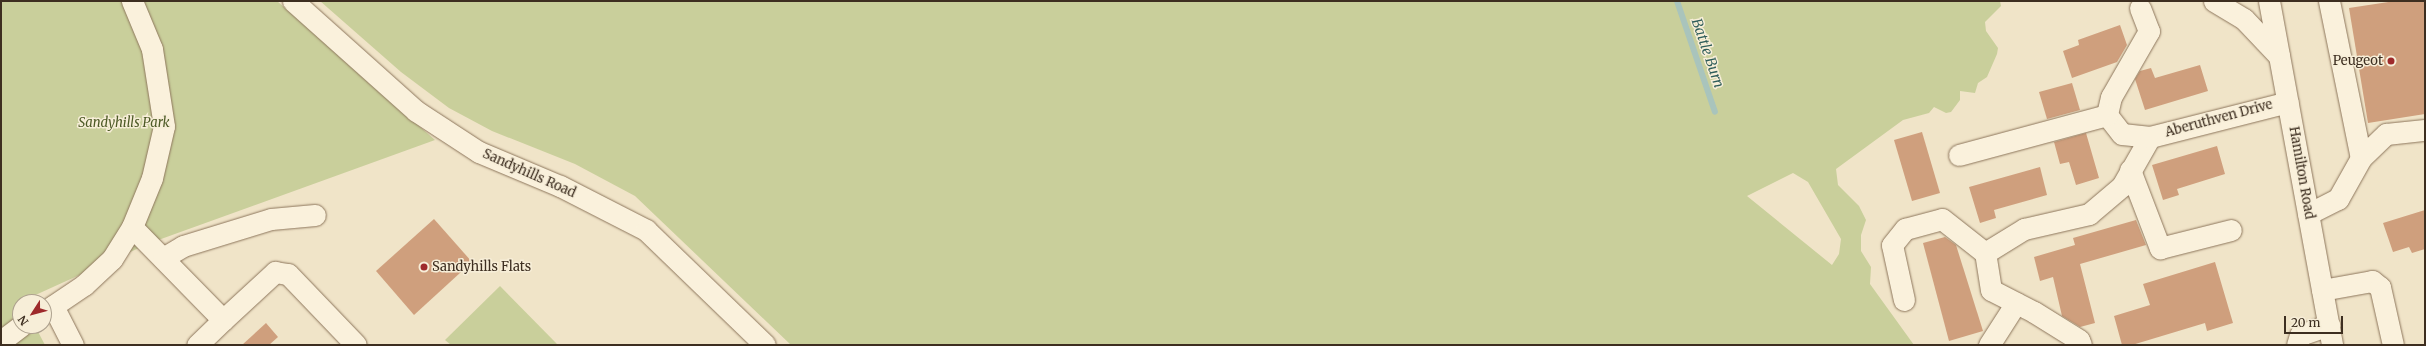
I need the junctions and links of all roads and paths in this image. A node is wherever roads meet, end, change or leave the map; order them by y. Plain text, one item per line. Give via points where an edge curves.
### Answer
1 (132, 1) edge
2 (293, 1) edge
3 (2269, 1) edge
4 (2329, 1) edge
5 (2222, 3) edge
6 (2140, 8) dead end
7 (2279, 56) junction
8 (2288, 102) junction
9 (2107, 115) junction
10 (2425, 130) edge
11 (2150, 138) junction
12 (1959, 155) dead end
13 (2361, 158) junction
14 (2130, 170) junction
15 (2308, 214) junction
16 (315, 216) dead end
17 (132, 227) junction
18 (2231, 230) dead end
19 (1985, 254) junction
20 (163, 258) junction
21 (2322, 290) junction
22 (1904, 300) dead end
23 (2016, 303) junction
24 (52, 306) edge
25 (52, 315) edge
26 (223, 320) junction
27 (12, 333) edge
28 (2331, 335) edge
29 (1, 341) edge
30 (73, 345) edge
31 (196, 345) edge
32 (356, 345) edge
33 (765, 345) edge
34 (1989, 345) edge
35 (2081, 345) edge
36 (2297, 345) edge
37 (2393, 345) edge

1 - 17 street via 152,49 164,126 146,196
2 - 33 street, Sandyhills Road via 416,111 479,152 560,186 646,230
3 - 7 street, Hamilton Road
4 - 13 street
5 - 7 street via 2253,27
6 - 9 street via 2149,31 2111,97
7 - 8 street, Hamilton Road
8 - 11 street, Aberuthven Drive
8 - 15 street, Hamilton Road
9 - 11 street, Aberuthven Drive via 2122,134
9 - 12 street
10 - 13 street via 2386,134
11 - 14 street, Aberuthven Drive
13 - 15 street via 2338,199
14 - 18 street via 2160,248
14 - 19 street, Aberuthven Drive via 2122,186 2090,214 2024,229
15 - 21 street, Hamilton Road
16 - 20 street via 271,219 183,246
17 - 20 street
17 - 24 street via 112,258 84,284
19 - 22 street via 1942,219 1905,229 1892,245
19 - 23 street via 1991,290
20 - 26 street
21 - 28 street, Hamilton Road
21 - 37 street via 2372,281 2380,288
23 - 34 street
23 - 35 street via 2079,340
25 - 30 street
26 - 31 street
26 - 32 street via 275,272 288,274
27 - 29 street
28 - 36 street via 2300,335

